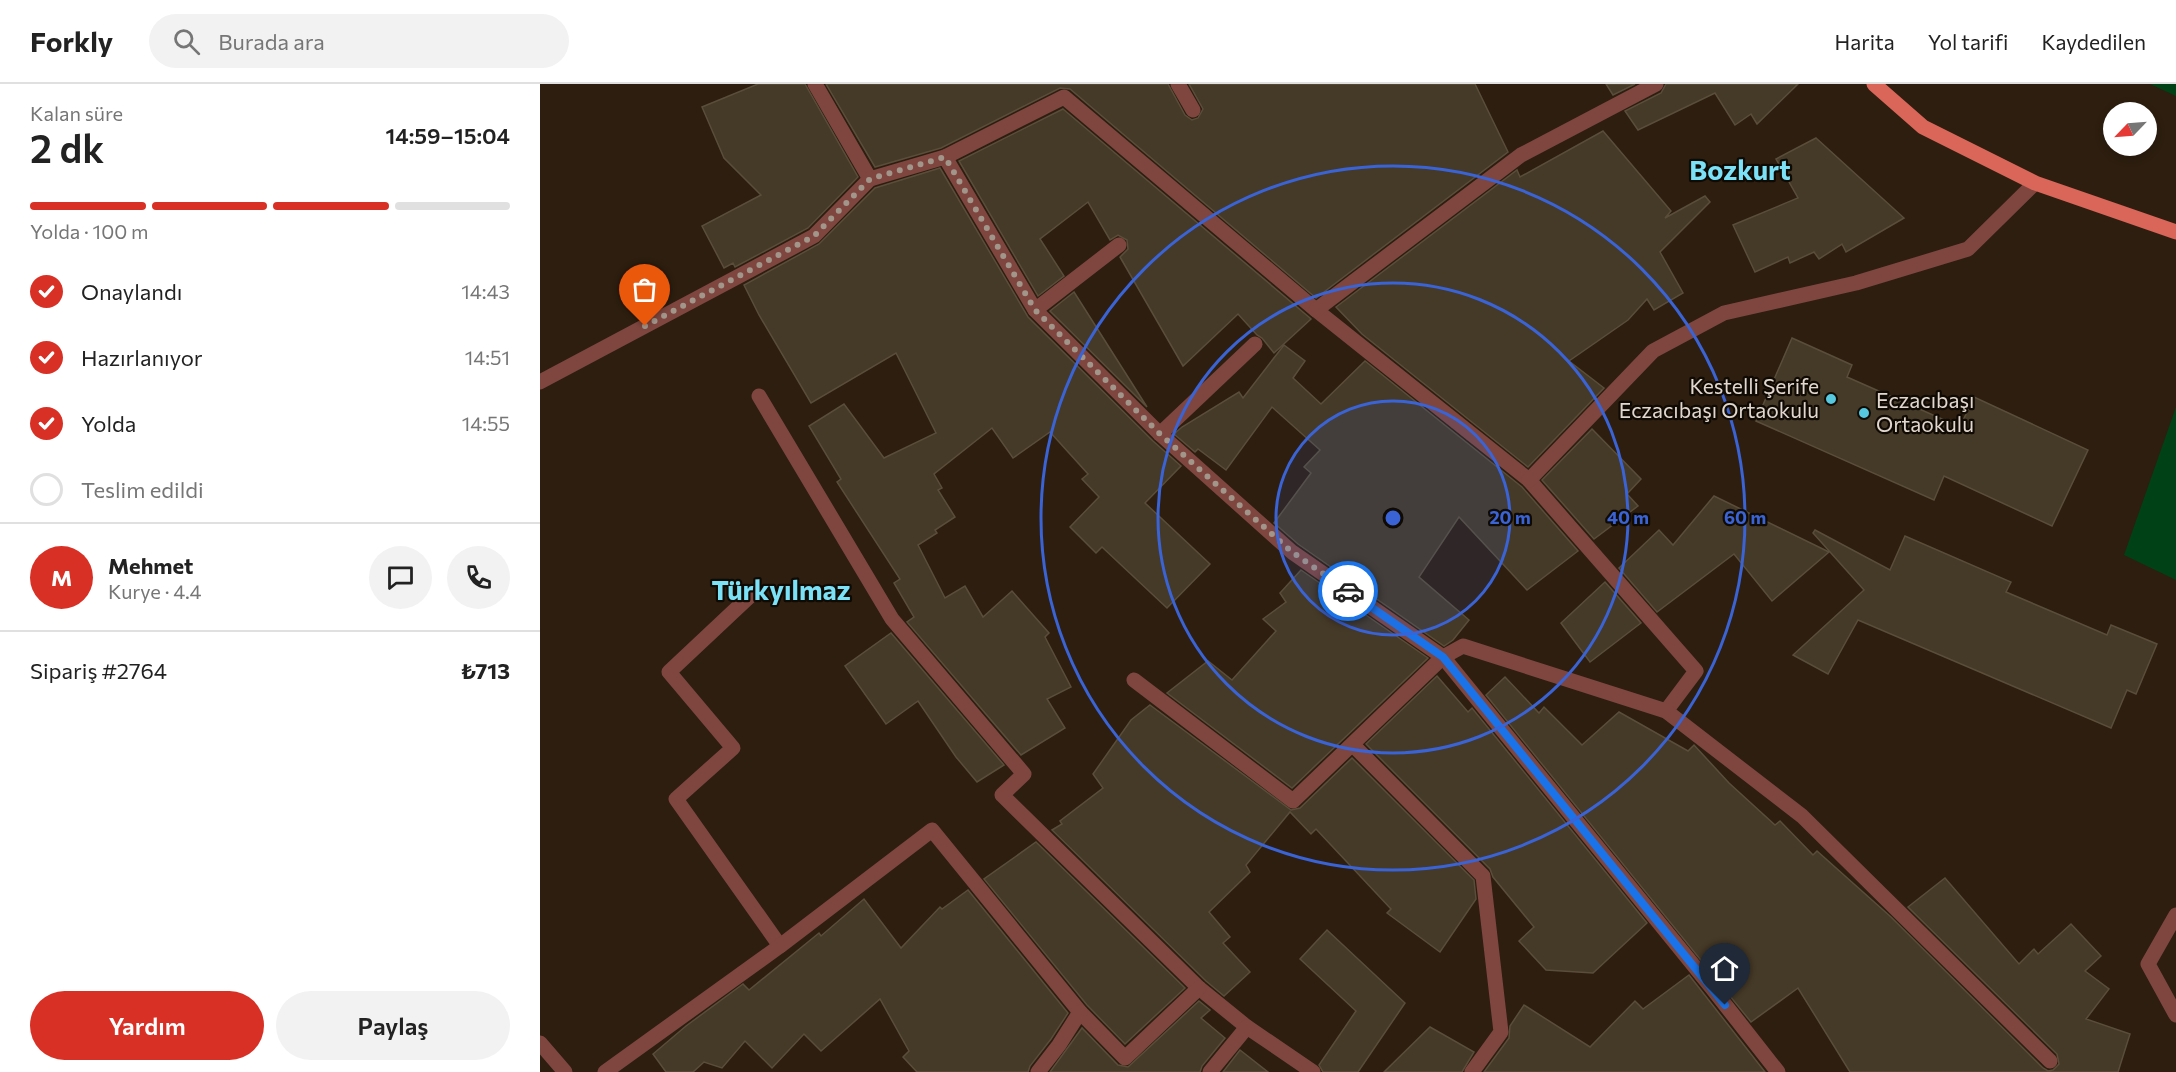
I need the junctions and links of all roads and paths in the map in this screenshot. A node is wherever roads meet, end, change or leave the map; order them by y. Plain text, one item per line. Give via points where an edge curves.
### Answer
1 (815, 84) edge
2 (1178, 84) edge
3 (1656, 84) edge
4 (1874, 84) edge
5 (1193, 110) dead end
6 (945, 157) junction
7 (870, 179) junction
8 (2035, 183) junction
9 (2176, 232) edge
10 (1119, 245) dead end
11 (1035, 310) junction
12 (1316, 310) junction
13 (1255, 344) dead end
14 (540, 382) edge
15 (759, 396) dead end
16 (1160, 434) junction
17 (1529, 480) junction
18 (751, 595) dead end
19 (1443, 657) junction
20 (1134, 680) dead end
21 (1666, 711) junction
22 (1353, 745) junction
23 (2176, 915) edge
24 (780, 946) junction
25 (1199, 988) junction
26 (1080, 1012) junction
27 (2176, 1015) edge
28 (1247, 1027) junction
29 (540, 1043) edge
30 (2050, 1061) dead end
31 (566, 1072) edge
32 (605, 1072) edge
33 (1038, 1072) edge
34 (1210, 1072) edge
35 (1313, 1072) edge
36 (1472, 1072) edge
37 (1778, 1072) edge

1 - 7 street
2 - 5 street
3 - 12 street via 1521,155
4 - 8 main road via 1923,127
6 - 7 street
6 - 11 street
6 - 12 street via 1064,97
7 - 14 street via 814,236
8 - 9 main road
8 - 17 street via 1968,249 1856,283 1724,313 1653,351
10 - 11 street
11 - 16 street
12 - 17 street
13 - 16 street
15 - 25 street via 892,619 1024,774 1002,795
16 - 19 street via 1292,552
17 - 21 street via 1696,672
18 - 24 street via 669,672 733,748 676,799
19 - 21 street via 1463,646
19 - 22 street
19 - 37 street
20 - 22 street via 1293,801
21 - 30 street via 1802,816
22 - 36 street via 1483,876 1501,1032
23 - 27 street via 2148,964
24 - 26 street via 932,830
24 - 32 street
25 - 26 street via 1125,1058
25 - 28 street
26 - 33 street
28 - 34 street
28 - 35 street
29 - 31 street

